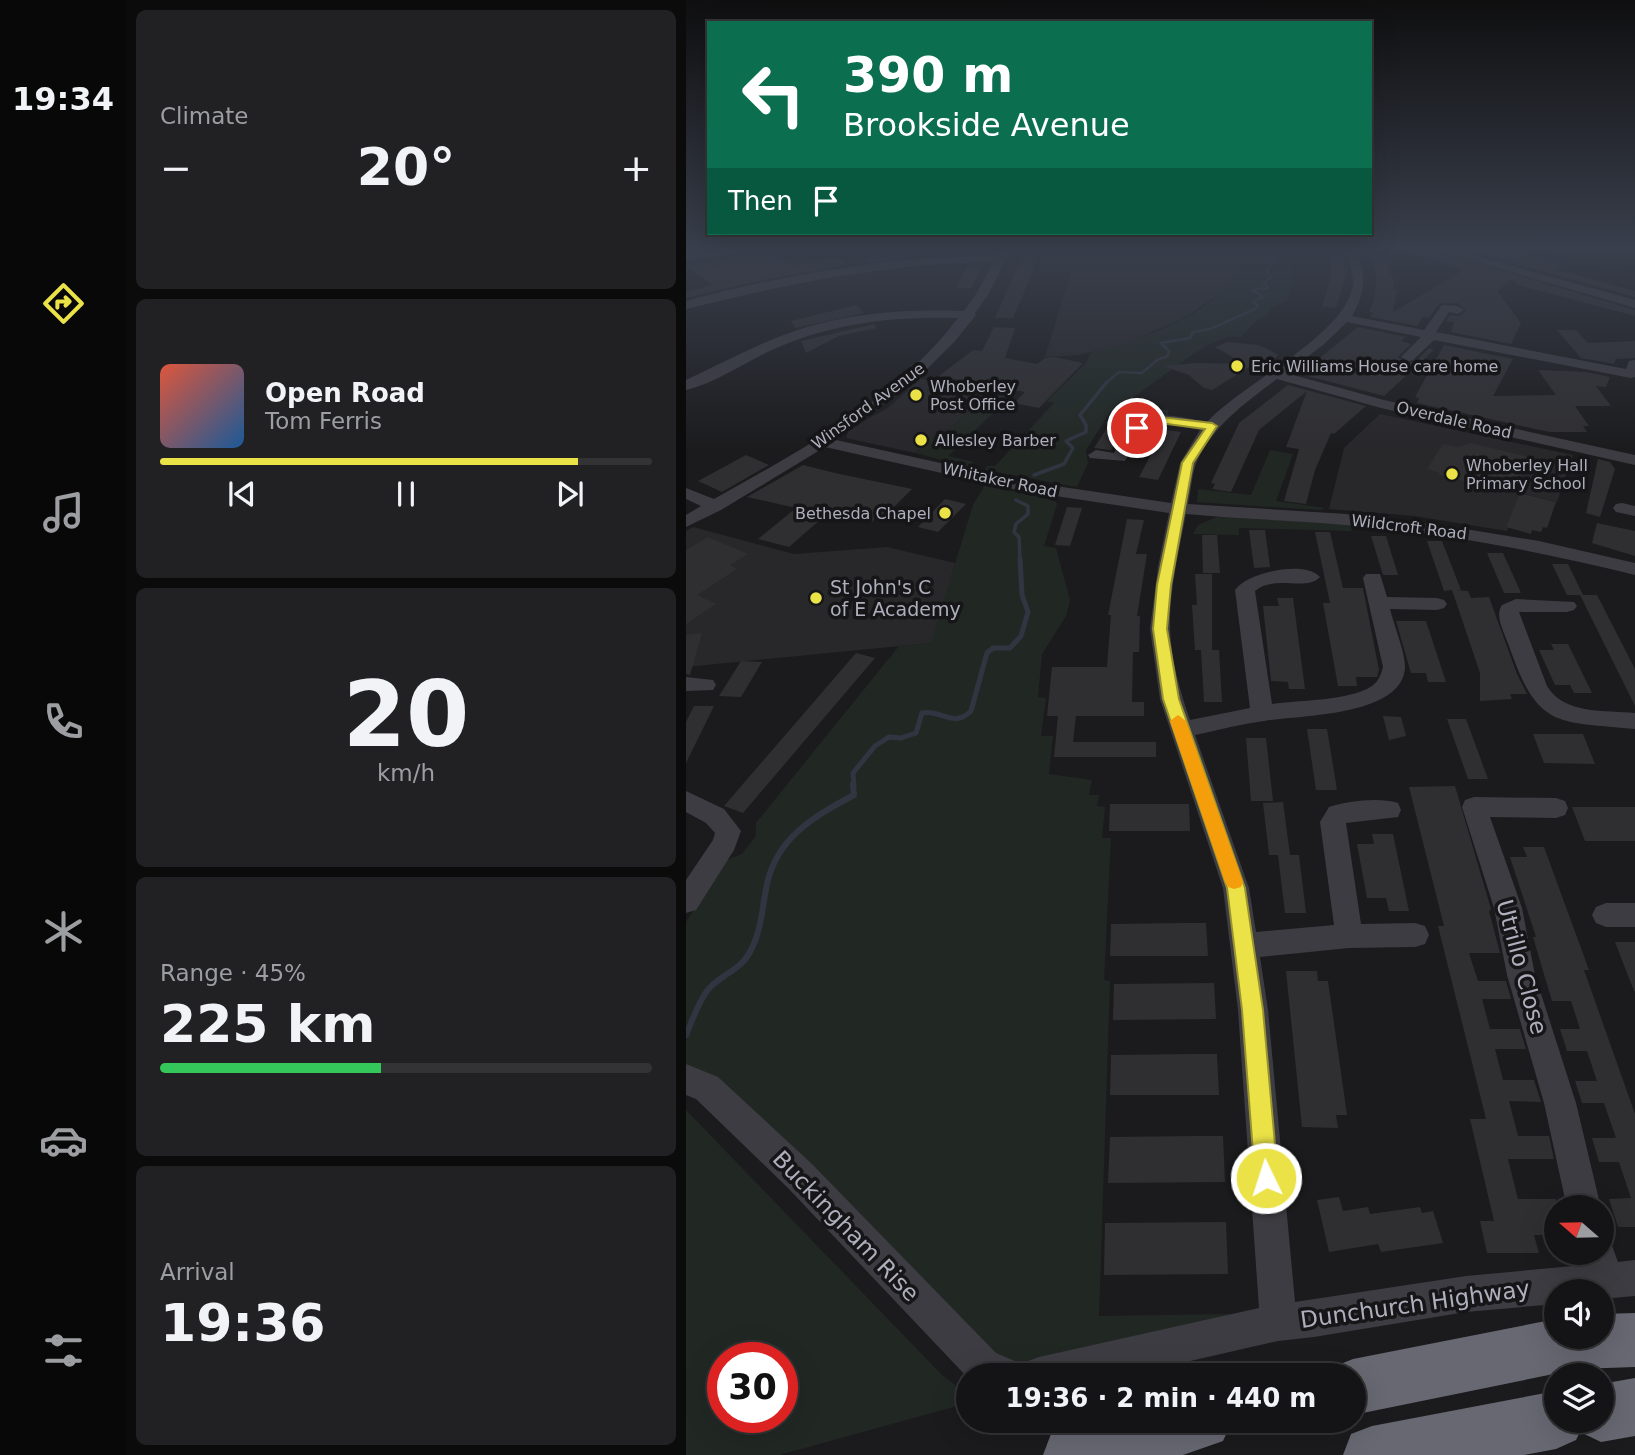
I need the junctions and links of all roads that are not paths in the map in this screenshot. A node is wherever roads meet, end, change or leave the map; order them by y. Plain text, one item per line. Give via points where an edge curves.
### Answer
1 (896, 315) edge
2 (964, 315) edge
3 (971, 315) joint
4 (1347, 315) edge
5 (1442, 315) edge
6 (1345, 318) junction
7 (1429, 335) junction
8 (1408, 357) dead end
9 (1275, 374) junction
10 (1632, 374) edge
11 (686, 386) edge
12 (1212, 426) junction
13 (822, 442) junction
14 (1096, 455) dead end
15 (1119, 458) junction
16 (1635, 460) edge
17 (1143, 461) dead end
18 (1012, 483) joint
19 (686, 493) edge
20 (715, 506) junction
21 (1179, 509) junction
22 (686, 522) edge
23 (1635, 569) edge
24 (1310, 577) dead end
25 (1373, 578) dead end
26 (1380, 603) junction
27 (1437, 604) dead end
28 (1567, 606) dead end
29 (1262, 713) junction
30 (1635, 721) edge
31 (1181, 730) junction
32 (686, 800) edge
33 (1556, 808) dead end
34 (1390, 810) dead end
35 (686, 902) edge
36 (1606, 915) dead end
37 (1635, 915) edge
38 (1415, 935) dead end
39 (1349, 936) junction
40 (1244, 946) junction
41 (686, 1079) edge
42 (1581, 1195) edge
43 (1613, 1270) edge
44 (1278, 1322) junction
45 (1635, 1340) edge
46 (980, 1363) edge
47 (1097, 1363) edge
48 (1366, 1384) edge
49 (1635, 1407) edge
50 (1614, 1411) edge
51 (1544, 1422) edge
52 (1157, 1433) edge
53 (1072, 1455) edge
54 (1372, 1455) edge

1 - 11 street via 824,327
2 - 3 street
3 - 13 street, Winsford Avenue via 914,374
4 - 6 street
5 - 7 street
6 - 7 street
6 - 9 street
7 - 8 street
7 - 10 street
9 - 12 street
9 - 16 street, Overdale Road via 1381,404
12 - 15 street via 1148,422 1137,428
12 - 21 street via 1188,463
13 - 18 street, Whitaker Road
13 - 20 street, Winsford Avenue
14 - 15 street
15 - 17 street
18 - 21 street, Whitaker Road
19 - 20 street
20 - 22 street, Winsford Avenue
21 - 23 street, Wildcroft Road via 1436,529 1532,544
21 - 31 street via 1160,629 1166,677
24 - 29 street via 1266,577 1250,582 1245,590
25 - 26 street
26 - 27 street
26 - 29 street via 1394,667 1380,691 1356,701
28 - 30 street via 1516,605 1509,609 1541,697 1561,711
29 - 31 street
31 - 40 street via 1234,882
32 - 35 street via 725,824 734,840
33 - 42 street, Utrillo Close via 1474,807 1508,908 1521,975 1560,1103
34 - 39 street via 1338,814 1333,822
36 - 37 street
38 - 39 street
39 - 40 street
40 - 44 street
41 - 46 street, Buckingham Rise via 707,1088 800,1176
43 - 44 street, Dunchurch Highway
44 - 47 street
45 - 48 highway via 1578,1342
49 - 50 highway
51 - 54 highway
52 - 53 highway

